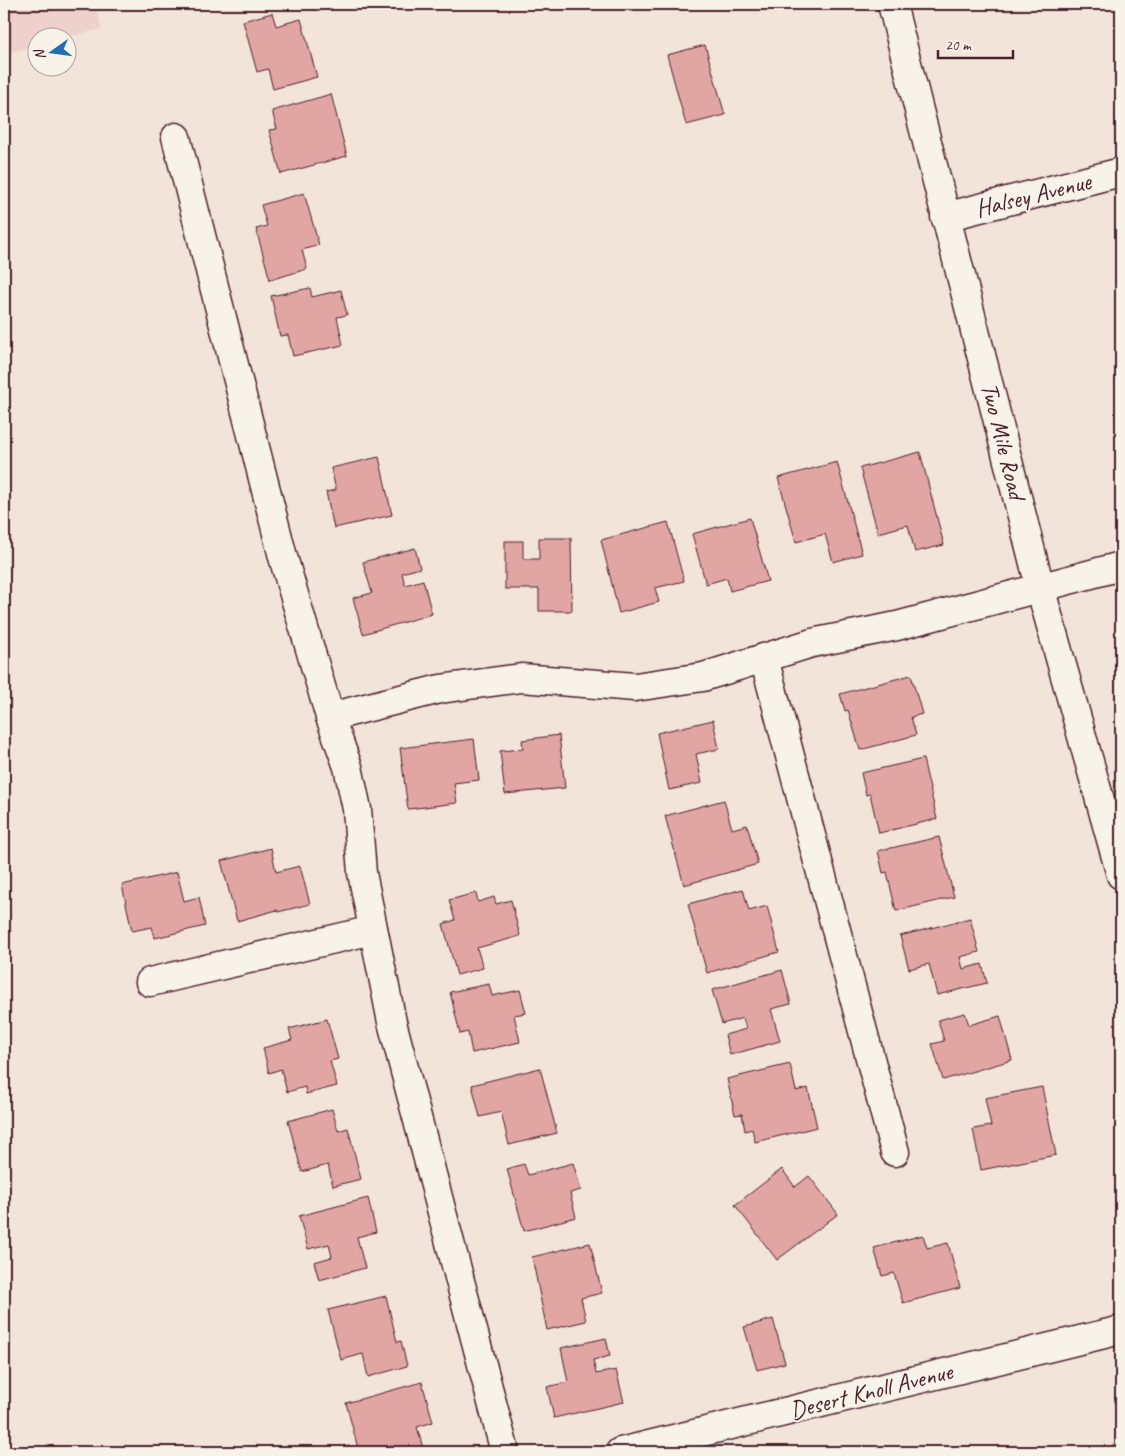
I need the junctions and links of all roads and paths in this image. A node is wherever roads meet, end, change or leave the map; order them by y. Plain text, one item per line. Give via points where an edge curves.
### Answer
1 (892, 4) edge
2 (176, 137) dead end
3 (1121, 172) edge
4 (945, 217) junction
5 (1121, 566) edge
6 (1040, 587) junction
7 (764, 658) junction
8 (330, 717) junction
9 (1121, 875) edge
10 (373, 930) junction
11 (150, 982) dead end
12 (894, 1152) dead end
13 (1121, 1330) edge
14 (505, 1452) edge
15 (620, 1452) edge

1 - 4 street, Two Mile Road
2 - 8 street via 284,557
3 - 4 street, Halsey Avenue
4 - 6 street, Two Mile Road
5 - 6 street
6 - 7 street via 897,626 812,643
6 - 9 street, Two Mile Road
7 - 8 street via 702,676 635,687 520,678 449,688
7 - 12 street
8 - 10 street via 348,767 357,809 362,874
10 - 11 street
10 - 14 street via 392,1022
13 - 15 street, Desert Knoll Avenue

